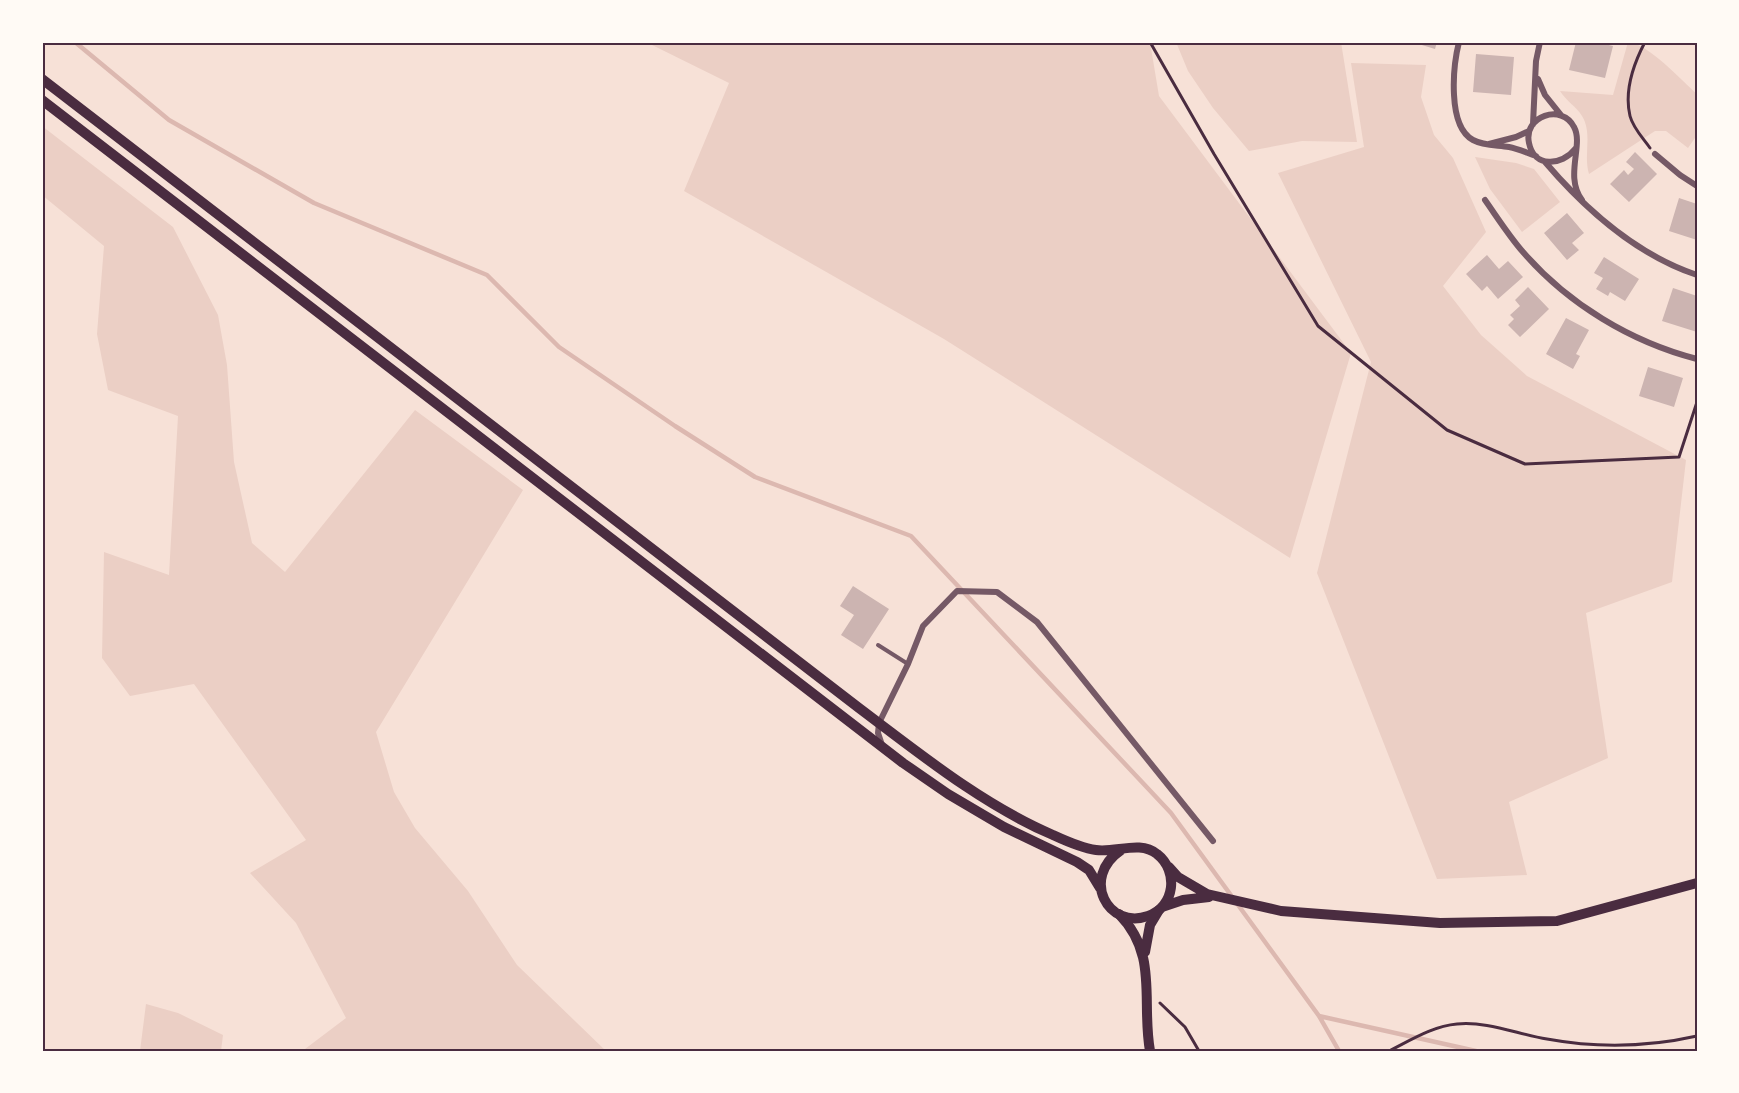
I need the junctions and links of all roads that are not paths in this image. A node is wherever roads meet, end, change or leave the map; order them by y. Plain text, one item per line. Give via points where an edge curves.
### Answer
1 (1459, 42) edge
2 (1540, 42) edge
3 (1536, 72) junction
4 (42, 79) edge
5 (42, 100) edge
6 (1561, 115) junction
7 (1531, 128) junction
8 (1485, 144) junction
9 (1575, 149) junction
10 (1655, 154) road end
11 (1537, 157) junction
12 (1544, 161) junction
13 (1697, 186) edge
14 (1485, 200) dead end
15 (1582, 200) junction
16 (1697, 275) edge
17 (1697, 359) edge
18 (878, 645) dead end
19 (908, 664) junction
20 (879, 723) junction
21 (882, 747) junction
22 (1213, 841) dead end
23 (1121, 850) junction
24 (1167, 865) junction
25 (1697, 883) edge
26 (1101, 891) junction
27 (1215, 896) junction
28 (1160, 909) junction
29 (1119, 914) junction
30 (1144, 962) junction
31 (1150, 1051) edge

1 - 8 street via 1454,93 1458,121 1469,138
2 - 3 street
3 - 6 street via 1545,95
3 - 7 street
4 - 20 main road
5 - 21 main road
6 - 7 street via 1544,115
6 - 9 street via 1574,125
7 - 8 street via 1516,137
7 - 11 street via 1529,146
8 - 11 street
9 - 12 street via 1556,163
9 - 15 street via 1575,185
10 - 13 street
11 - 12 street
12 - 15 street
14 - 17 street via 1522,252 1586,308 1643,341
15 - 16 street via 1643,250
18 - 19 lane
19 - 20 street
19 - 22 street via 924,626 957,591 997,592 1037,622
20 - 21 street
20 - 23 main road via 977,793 1029,824 1077,845
21 - 26 main road via 973,809 1077,862 1089,870
23 - 24 main road via 1144,848 1155,852
23 - 26 main road via 1104,867
24 - 27 main road via 1178,877
24 - 28 main road via 1171,891
25 - 27 main road via 1557,921 1440,923 1281,911
26 - 29 main road via 1106,903
27 - 28 main road via 1183,900
28 - 29 main road via 1139,918
28 - 30 main road via 1150,925
29 - 30 main road via 1131,926
30 - 31 main road

